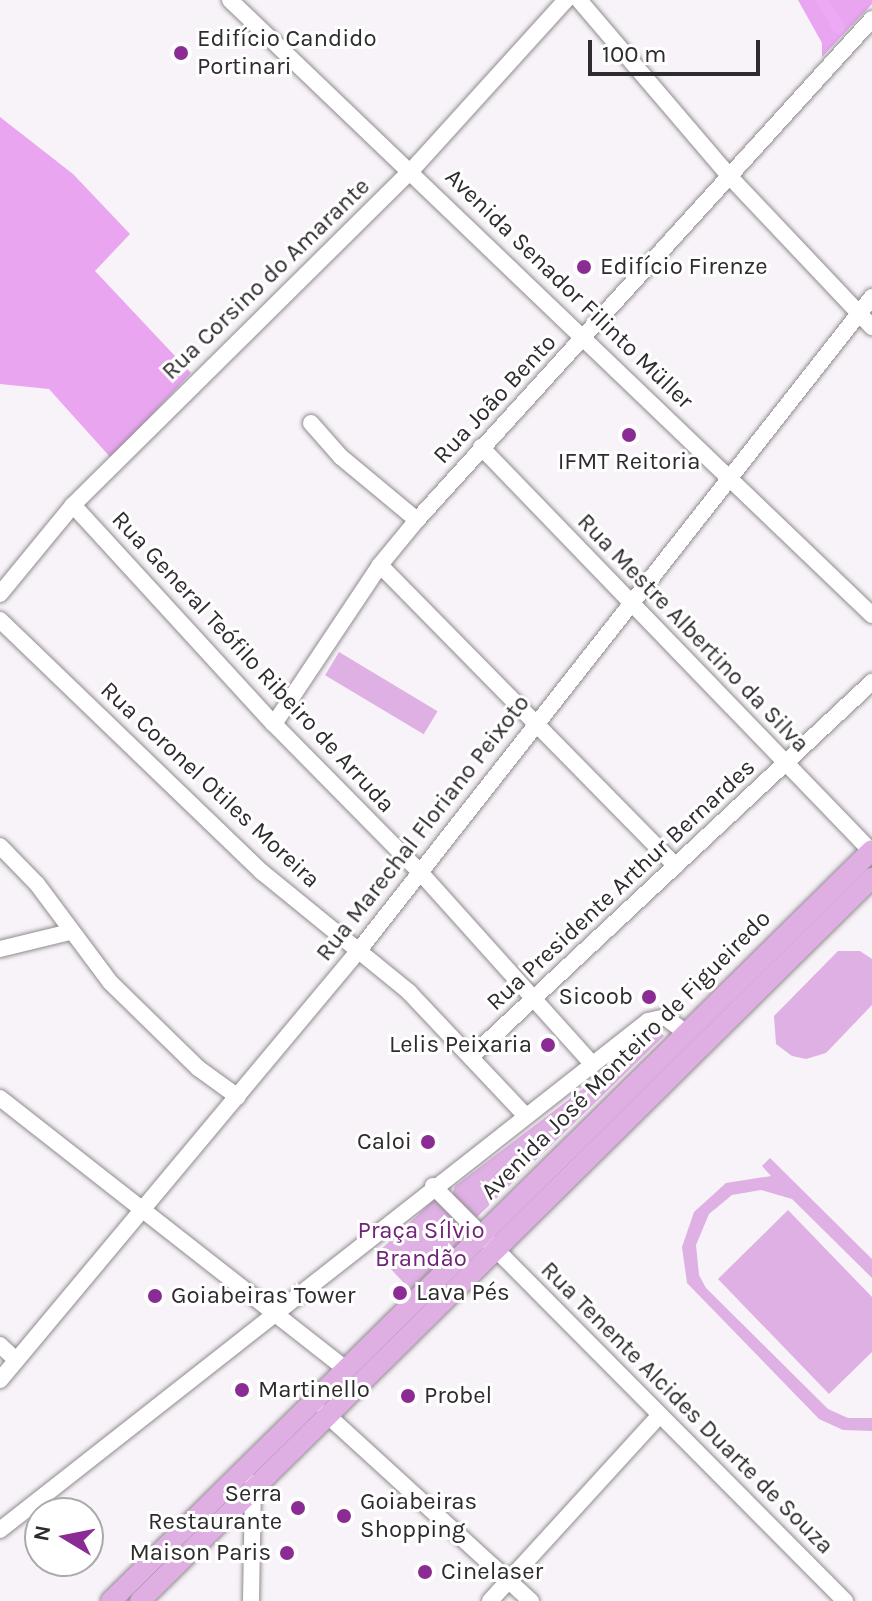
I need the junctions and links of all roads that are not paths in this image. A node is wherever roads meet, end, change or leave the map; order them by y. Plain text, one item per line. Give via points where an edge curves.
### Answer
1 (230, 0) edge
2 (566, 0) edge
3 (579, 0) edge
4 (872, 19) edge
5 (411, 171) junction
6 (732, 179) junction
7 (872, 297) edge
8 (859, 313) junction
9 (872, 327) edge
10 (586, 337) junction
11 (311, 423) dead end
12 (481, 447) junction
13 (730, 477) junction
14 (73, 505) junction
15 (417, 520) junction
16 (380, 565) junction
17 (0, 594) edge
18 (631, 606) junction
19 (872, 615) edge
20 (0, 620) edge
21 (872, 682) edge
22 (274, 724) junction
23 (536, 724) junction
24 (787, 764) junction
25 (0, 846) edge
26 (872, 850) edge
27 (676, 866) junction
28 (420, 872) junction
29 (872, 878) edge
30 (70, 932) junction
31 (0, 949) edge
32 (360, 949) junction
33 (534, 997) junction
34 (685, 1032) junction
35 (472, 1056) junction
36 (592, 1064) junction
37 (238, 1097) junction
38 (0, 1098) edge
39 (526, 1116) junction
40 (433, 1186) junction
41 (140, 1211) junction
42 (486, 1244) junction
43 (273, 1312) junction
44 (0, 1345) edge
45 (16, 1360) junction
46 (344, 1368) junction
47 (0, 1380) edge
48 (325, 1413) junction
49 (660, 1415) junction
50 (251, 1458) junction
51 (253, 1487) junction
52 (0, 1530) edge
53 (509, 1579) junction
54 (111, 1601) edge
55 (140, 1601) edge
56 (251, 1601) edge
57 (490, 1601) edge
58 (531, 1601) edge
59 (845, 1601) edge

1 - 5 street, Avenida Senador Filinto Müller
2 - 5 street, Rua Corsino do Amarante
3 - 6 street
4 - 6 street, Rua João Bento
5 - 10 street, Avenida Senador Filinto Müller
5 - 14 street, Rua Corsino do Amarante
6 - 8 street
6 - 10 street, Rua João Bento
7 - 8 street, Rua Marechal Floriano Peixoto
8 - 9 street
8 - 13 street, Rua Marechal Floriano Peixoto
10 - 12 street, Rua João Bento
10 - 13 street, Avenida Senador Filinto Müller
11 - 15 street via 341,457
12 - 15 street, Rua João Bento
12 - 18 street, Rua Mestre Albertino da Silva
13 - 18 street, Rua Marechal Floriano Peixoto
13 - 19 street, Avenida Senador Filinto Müller
14 - 17 street, Rua Corsino do Amarante
14 - 22 street, Rua General Teófilo Ribeiro de Arruda
15 - 16 street, Rua João Bento
16 - 22 street, Rua João Bento
16 - 23 street
18 - 23 street, Rua Marechal Floriano Peixoto
18 - 24 street, Rua Mestre Albertino da Silva
20 - 32 street, Rua Coronel Otiles Moreira via 262,872
21 - 24 street, Rua Presidente Arthur Bernardes
22 - 28 street, Rua General Teófilo Ribeiro de Arruda
23 - 27 street
23 - 28 street, Rua Marechal Floriano Peixoto
24 - 26 street, Rua Mestre Albertino da Silva
24 - 27 street, Rua Presidente Arthur Bernardes
25 - 30 street via 37,884
26 - 34 main road, Avenida José Monteiro de Figueiredo
27 - 33 street, Rua Presidente Arthur Bernardes
28 - 32 street, Rua Marechal Floriano Peixoto
28 - 33 street, Rua General Teófilo Ribeiro de Arruda
29 - 42 main road, Avenida José Monteiro de Figueiredo
30 - 31 street
30 - 37 street via 128,1000 198,1068
32 - 35 street, Rua Coronel Otiles Moreira
32 - 37 street, Rua Marechal Floriano Peixoto
33 - 35 street, Rua Presidente Arthur Bernardes
33 - 36 street, Rua General Teófilo Ribeiro de Arruda
34 - 36 street via 670,1019 654,1018
34 - 42 main road, Avenida José Monteiro de Figueiredo
35 - 39 street, Rua Coronel Otiles Moreira
36 - 39 street
37 - 41 street, Rua Marechal Floriano Peixoto
38 - 41 street
39 - 40 street
40 - 42 street, Rua Tenente Alcides Duarte de Souza
40 - 43 street
41 - 43 street
41 - 45 street, Rua Marechal Floriano Peixoto
42 - 46 main road, Avenida José Monteiro de Figueiredo
42 - 48 main road
42 - 49 street, Rua Tenente Alcides Duarte de Souza
43 - 46 street
43 - 52 street
44 - 45 street
45 - 47 street, Rua Marechal Floriano Peixoto
46 - 50 main road, Avenida José Monteiro de Figueiredo
48 - 51 main road
48 - 53 street
49 - 53 street
49 - 59 street, Rua Tenente Alcides Duarte de Souza
50 - 51 street
50 - 54 main road, Avenida José Monteiro de Figueiredo
51 - 55 main road
51 - 56 street
53 - 57 street
53 - 58 street

